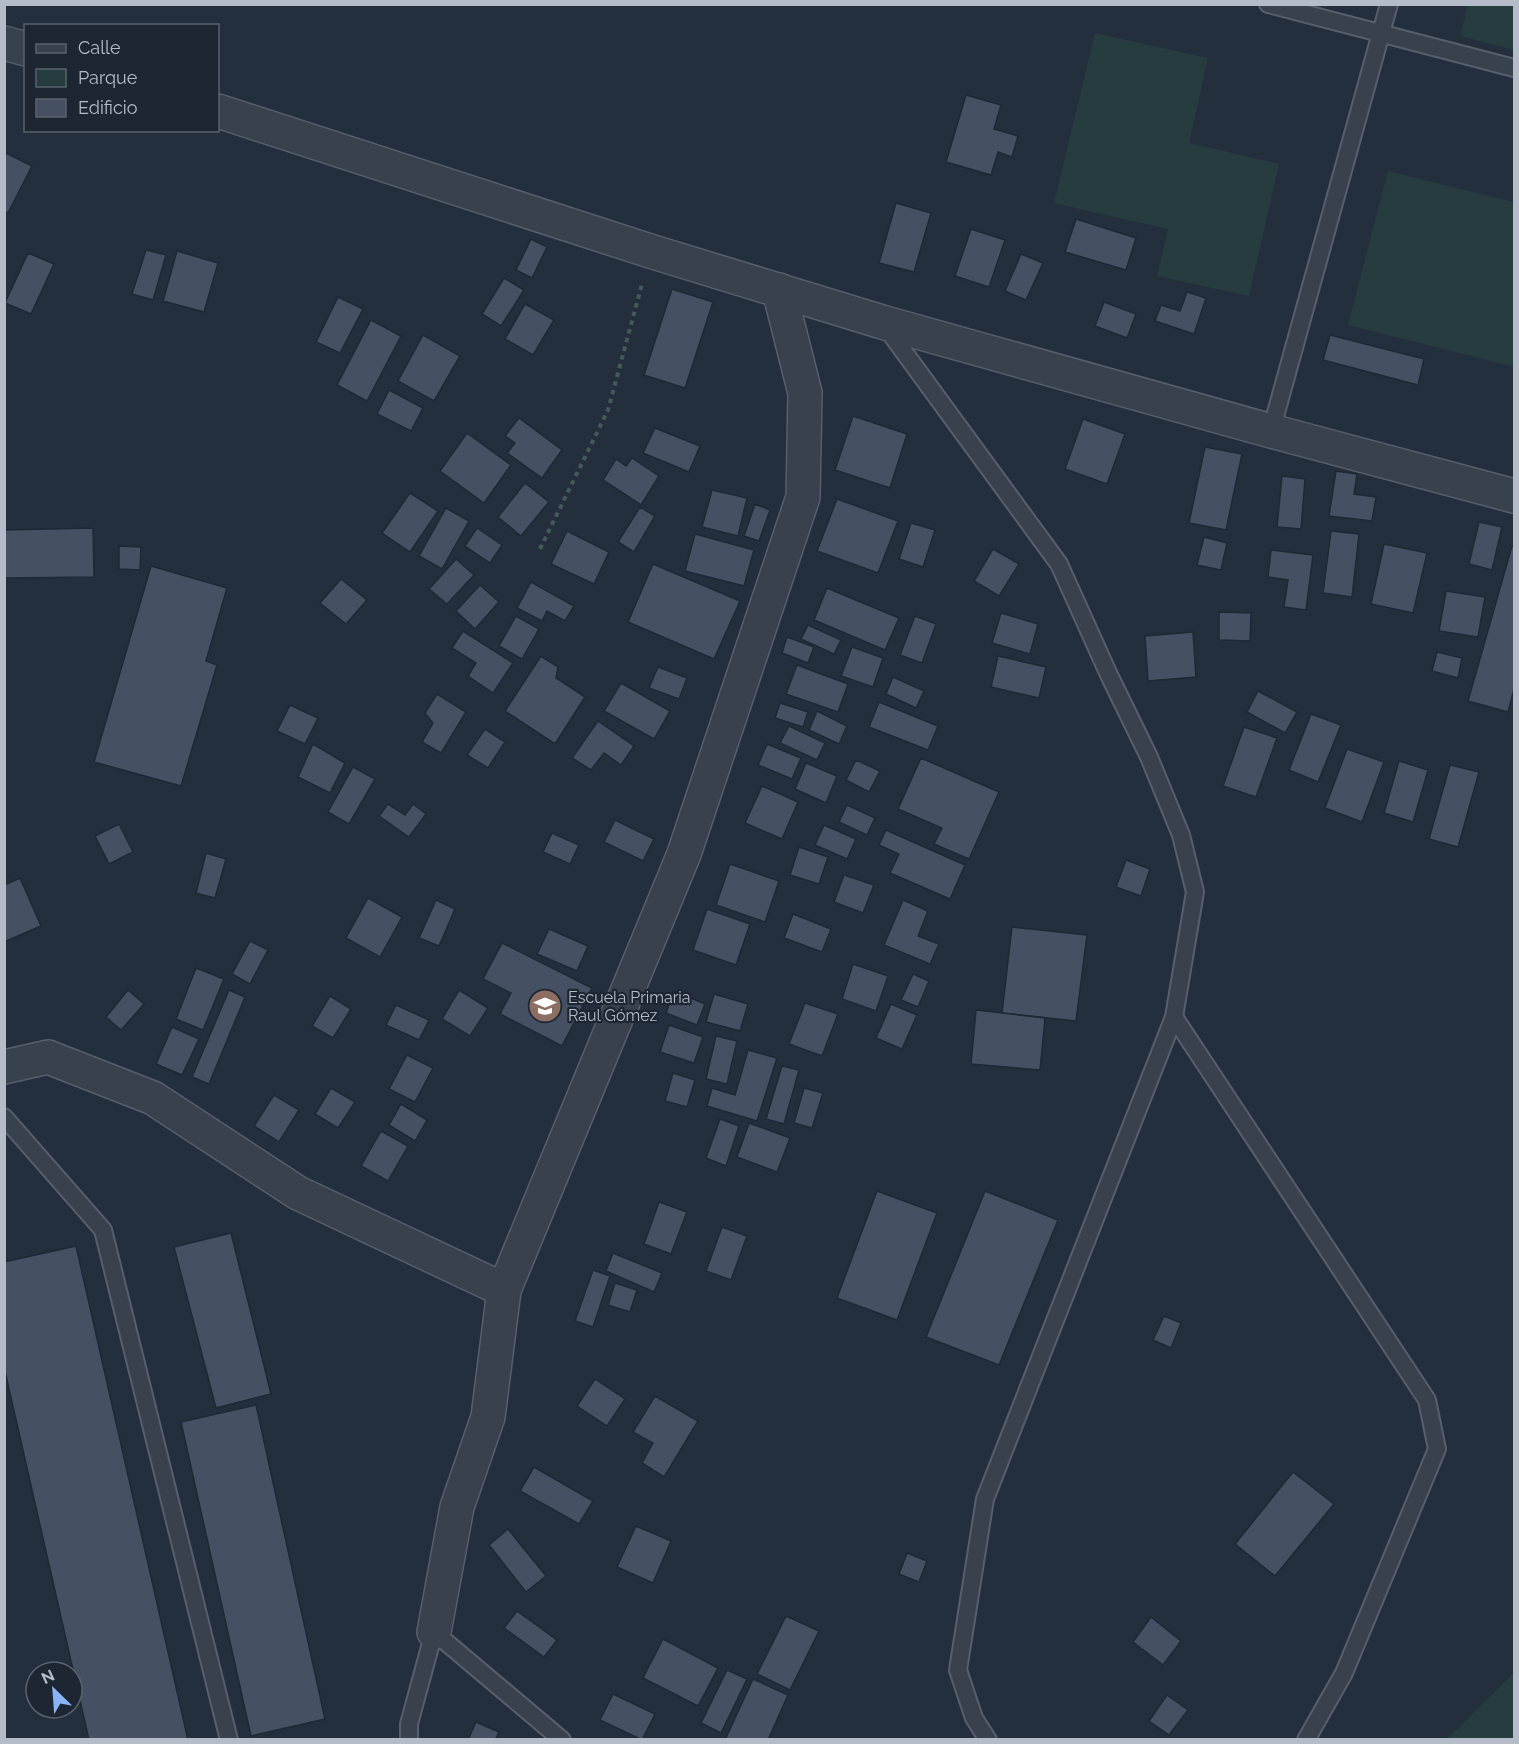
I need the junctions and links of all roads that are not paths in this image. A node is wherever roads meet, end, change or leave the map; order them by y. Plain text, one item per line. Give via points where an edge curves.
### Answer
1 (1268, 4) edge
2 (1389, 4) edge
3 (1381, 34) junction
4 (4, 43) edge
5 (24, 48) edge
6 (1515, 68) edge
7 (219, 111) edge
8 (779, 290) junction
9 (882, 322) junction
10 (1271, 431) junction
11 (1515, 496) edge
12 (1174, 1017) junction
13 (4, 1067) edge
14 (4, 1117) edge
15 (504, 1290) junction
16 (434, 1632) junction
17 (229, 1740) edge
18 (409, 1740) edge
19 (562, 1740) edge
20 (988, 1740) edge
21 (1306, 1740) edge

1 - 3 lane
2 - 3 lane
3 - 6 lane
3 - 10 lane
4 - 5 street
7 - 8 street
8 - 9 street
8 - 15 street via 805,393 803,497 684,854
9 - 10 street
9 - 12 lane via 1059,564 1149,757 1181,835 1195,892
10 - 11 street
12 - 20 lane via 985,1499 958,1670 974,1718
12 - 21 lane via 1427,1400 1437,1449 1344,1672
13 - 15 street via 48,1057 153,1098 298,1193
14 - 17 lane via 103,1230
15 - 16 street via 488,1417 457,1507
16 - 18 lane via 409,1724
16 - 19 lane

